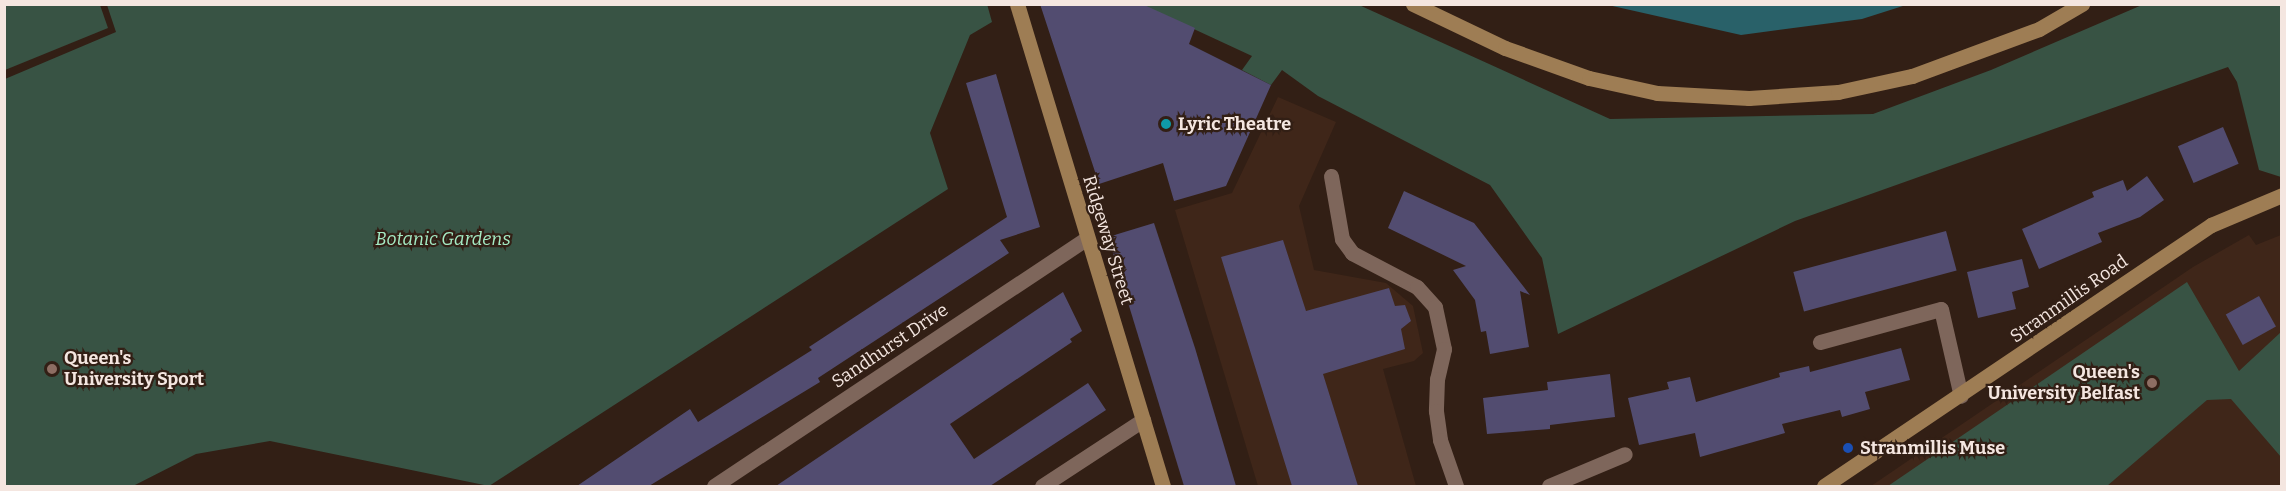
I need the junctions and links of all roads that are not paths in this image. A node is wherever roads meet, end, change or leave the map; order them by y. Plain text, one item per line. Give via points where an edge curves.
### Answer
1 (1017, 4) edge
2 (1413, 4) edge
3 (2082, 4) edge
4 (1331, 176) dead end
5 (2282, 195) edge
6 (1087, 238) junction
7 (1820, 342) dead end
8 (1961, 396) junction
9 (1143, 420) junction
10 (1625, 454) dead end
11 (714, 486) edge
12 (1042, 486) edge
13 (1163, 486) edge
14 (1456, 486) edge
15 (1549, 486) edge
16 (1824, 486) edge

1 - 6 street, Ridgeway Street
2 - 3 street via 1505,48 1589,78 1657,93 1749,98 1838,92 1912,76 2039,29
4 - 14 street via 1342,238 1352,253 1417,287 1435,307 1444,349 1437,379 1436,411 1440,440
5 - 8 street, Stranmillis Road via 2211,225
6 - 9 street, Ridgeway Street
6 - 11 street, Sandhurst Drive
7 - 8 street via 1941,309
8 - 16 street, Stranmillis Road
9 - 12 street
9 - 13 street, Ridgeway Street
10 - 15 street

